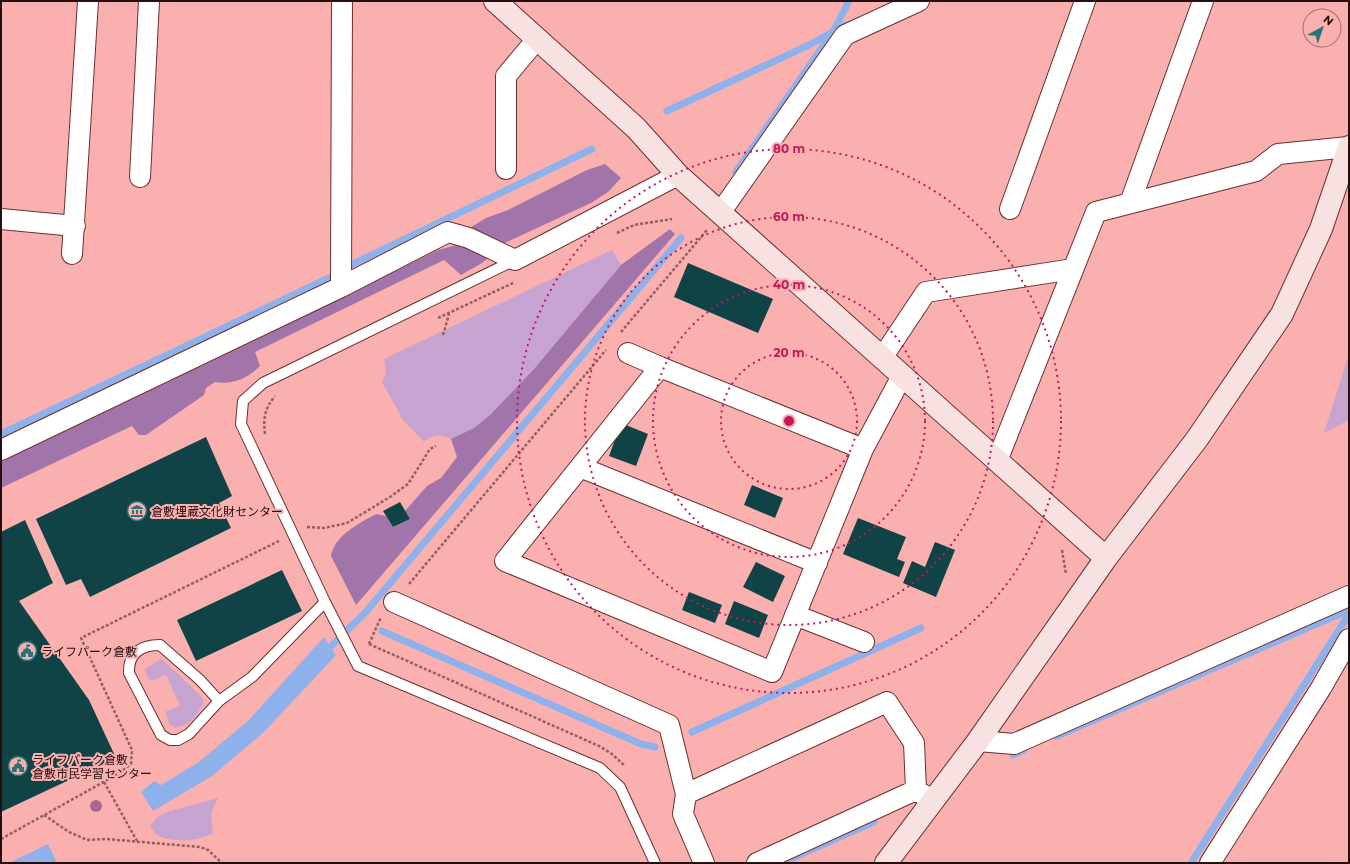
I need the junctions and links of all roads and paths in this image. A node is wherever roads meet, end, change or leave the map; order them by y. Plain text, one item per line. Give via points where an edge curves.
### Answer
1 (88, 1) edge
2 (149, 1) edge
3 (342, 1) edge
4 (495, 1) edge
5 (919, 1) edge
6 (1085, 1) edge
7 (1203, 1) edge
8 (537, 39) junction
9 (1349, 147) edge
10 (506, 169) dead end
11 (678, 175) junction
12 (140, 177) dead end
13 (1130, 203) junction
14 (1010, 209) dead end
15 (720, 213) junction
16 (1, 219) edge
17 (672, 220) dead end
18 (75, 226) junction
19 (613, 235) dead end
20 (713, 235) dead end
21 (72, 254) dead end
22 (515, 260) junction
23 (1073, 269) junction
24 (520, 279) dead end
25 (341, 287) junction
26 (449, 313) junction
27 (434, 320) dead end
28 (620, 333) dead end
29 (443, 335) dead end
30 (619, 349) joint
31 (882, 358) junction
32 (660, 367) junction
33 (902, 376) junction
34 (276, 395) dead end
35 (266, 434) dead end
36 (436, 446) dead end
37 (863, 449) junction
38 (1, 450) edge
39 (997, 461) junction
40 (580, 467) junction
41 (312, 533) dead end
42 (1062, 549) dead end
43 (1106, 558) junction
44 (816, 563) junction
45 (1065, 577) dead end
46 (1349, 596) edge
47 (325, 602) junction
48 (394, 602) junction
49 (795, 615) junction
50 (1349, 639) edge
51 (366, 642) dead end
52 (864, 642) dead end
53 (369, 644) junction
54 (219, 701) junction
55 (978, 740) junction
56 (628, 770) dead end
57 (104, 782) dead end
58 (686, 794) junction
59 (924, 795) junction
60 (44, 815) dead end
61 (138, 842) junction
62 (222, 863) edge
63 (655, 863) edge
64 (704, 863) edge
65 (757, 863) edge
66 (886, 863) edge
67 (1210, 863) edge

1 - 18 street
2 - 12 street
3 - 25 street
4 - 8 street
5 - 15 street via 845,35
6 - 14 street
7 - 13 street
8 - 10 street via 506,76
8 - 11 street via 636,128
9 - 13 street via 1278,154 1256,171
9 - 43 street via 1321,229 1282,314 1197,439
11 - 15 street
11 - 22 street
13 - 23 street via 1096,212
15 - 31 street
16 - 18 street
17 - 19 path via 634,225
18 - 21 street
20 - 28 path via 707,230
22 - 25 street via 468,238 448,232
22 - 47 lane via 263,383 244,401 241,424
23 - 31 street via 926,292
23 - 39 street
24 - 26 path
25 - 38 street
26 - 27 path
26 - 29 path
30 - 32 street
30 - 48 path
31 - 33 street
32 - 37 street
32 - 40 street
33 - 37 street
33 - 39 street
34 - 35 path via 268,406 263,421
36 - 41 path via 430,449 408,484 390,497 347,523 324,528 309,526
37 - 44 street
39 - 43 street
40 - 44 street
40 - 49 street via 505,560 772,672
42 - 45 path via 1067,571
43 - 55 street
44 - 49 street
46 - 55 street via 1014,744
47 - 54 lane via 252,677
47 - 63 lane via 358,666 600,768 620,787
48 - 53 path via 381,617
48 - 58 street via 669,725
49 - 52 street
50 - 67 street via 1321,688
51 - 53 path
53 - 56 path via 598,746 612,754
54 - 54 lane via 189,734 178,740 165,738 161,735 129,673 132,656 152,645 160,645 200,680
55 - 59 street
57 - 61 path
58 - 59 street via 887,702 914,743
58 - 64 street via 683,814
59 - 65 street
59 - 66 street
60 - 61 path via 69,832 87,840
61 - 62 path via 200,847 208,850

